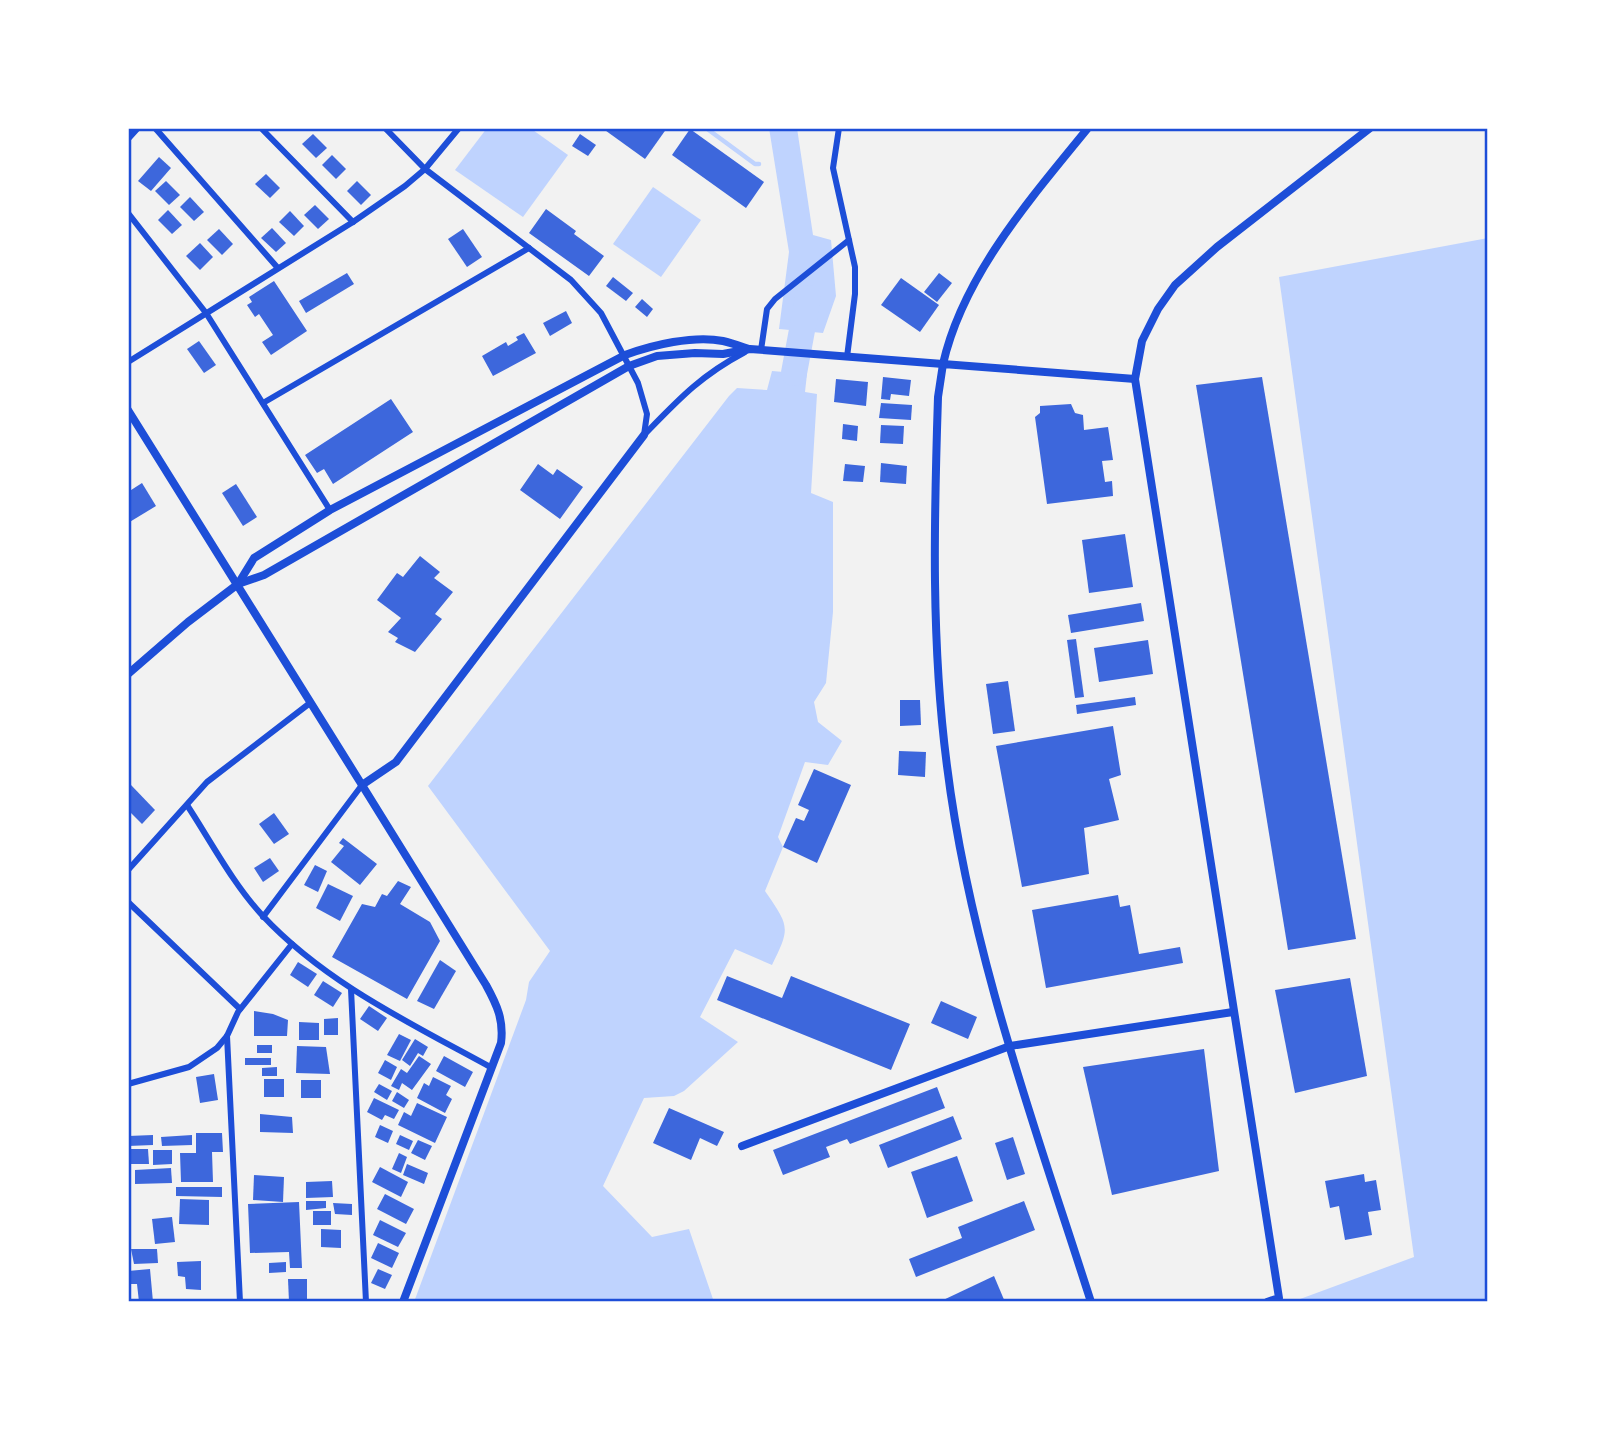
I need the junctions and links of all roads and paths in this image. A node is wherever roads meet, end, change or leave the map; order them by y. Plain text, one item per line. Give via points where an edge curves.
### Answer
1 (138, 128) edge
2 (155, 128) edge
3 (261, 128) edge
4 (385, 128) edge
5 (459, 128) edge
6 (839, 128) edge
7 (1088, 128) edge
8 (1370, 128) edge
9 (128, 139) edge
10 (425, 169) junction
11 (128, 213) edge
12 (353, 222) junction
13 (849, 240) junction
14 (529, 248) junction
15 (277, 267) junction
16 (206, 313) junction
17 (750, 349) junction
18 (761, 350) junction
19 (625, 355) junction
20 (848, 356) junction
21 (128, 362) edge
22 (943, 364) junction
23 (629, 366) junction
24 (1135, 379) junction
25 (263, 402) junction
26 (128, 410) edge
27 (644, 435) junction
28 (330, 510) junction
29 (238, 584) junction
30 (128, 674) edge
31 (310, 703) junction
32 (362, 785) junction
33 (187, 805) junction
34 (128, 870) edge
35 (128, 902) edge
36 (263, 917) junction
37 (292, 944) junction
38 (351, 989) junction
39 (240, 1009) junction
40 (1233, 1012) junction
41 (227, 1036) junction
42 (1010, 1046) junction
43 (492, 1068) junction
44 (128, 1084) edge
45 (742, 1146) dead end
46 (240, 1302) edge
47 (366, 1302) edge
48 (403, 1302) edge
49 (1091, 1302) edge
50 (1267, 1302) edge

1 - 9 street
2 - 15 street
3 - 12 street
4 - 10 street
5 - 10 street
6 - 13 street via 833,168
7 - 22 street via 1013,221 984,268 950,336
8 - 24 street via 1175,285 1142,341
10 - 12 street
10 - 14 street
11 - 16 street
12 - 15 street
13 - 18 street via 775,299 767,309
13 - 20 street via 855,294
14 - 19 street via 571,280 601,313
14 - 25 street
15 - 16 street
16 - 21 street
16 - 25 street
17 - 18 street
17 - 19 street via 720,340 675,341
17 - 23 street via 657,356
17 - 27 street via 692,385
18 - 20 street
19 - 23 street
19 - 28 street
20 - 22 street
22 - 24 street
22 - 42 street via 938,397 934,572 946,755 966,880
23 - 27 street via 647,414
23 - 29 street via 264,575
24 - 40 street
25 - 28 street
26 - 29 street
27 - 32 street via 396,762
28 - 29 street via 254,558
29 - 30 street
29 - 31 street
31 - 32 street
31 - 33 street via 207,782
32 - 36 street
32 - 43 street via 498,1008 503,1029
33 - 34 street
33 - 36 street
35 - 39 street
36 - 37 street
37 - 38 street
37 - 39 street
38 - 43 street
38 - 47 street
39 - 41 street
40 - 42 street
40 - 50 street via 1279,1298
41 - 44 street via 189,1067
41 - 46 street
42 - 45 street
42 - 49 street
43 - 48 street

